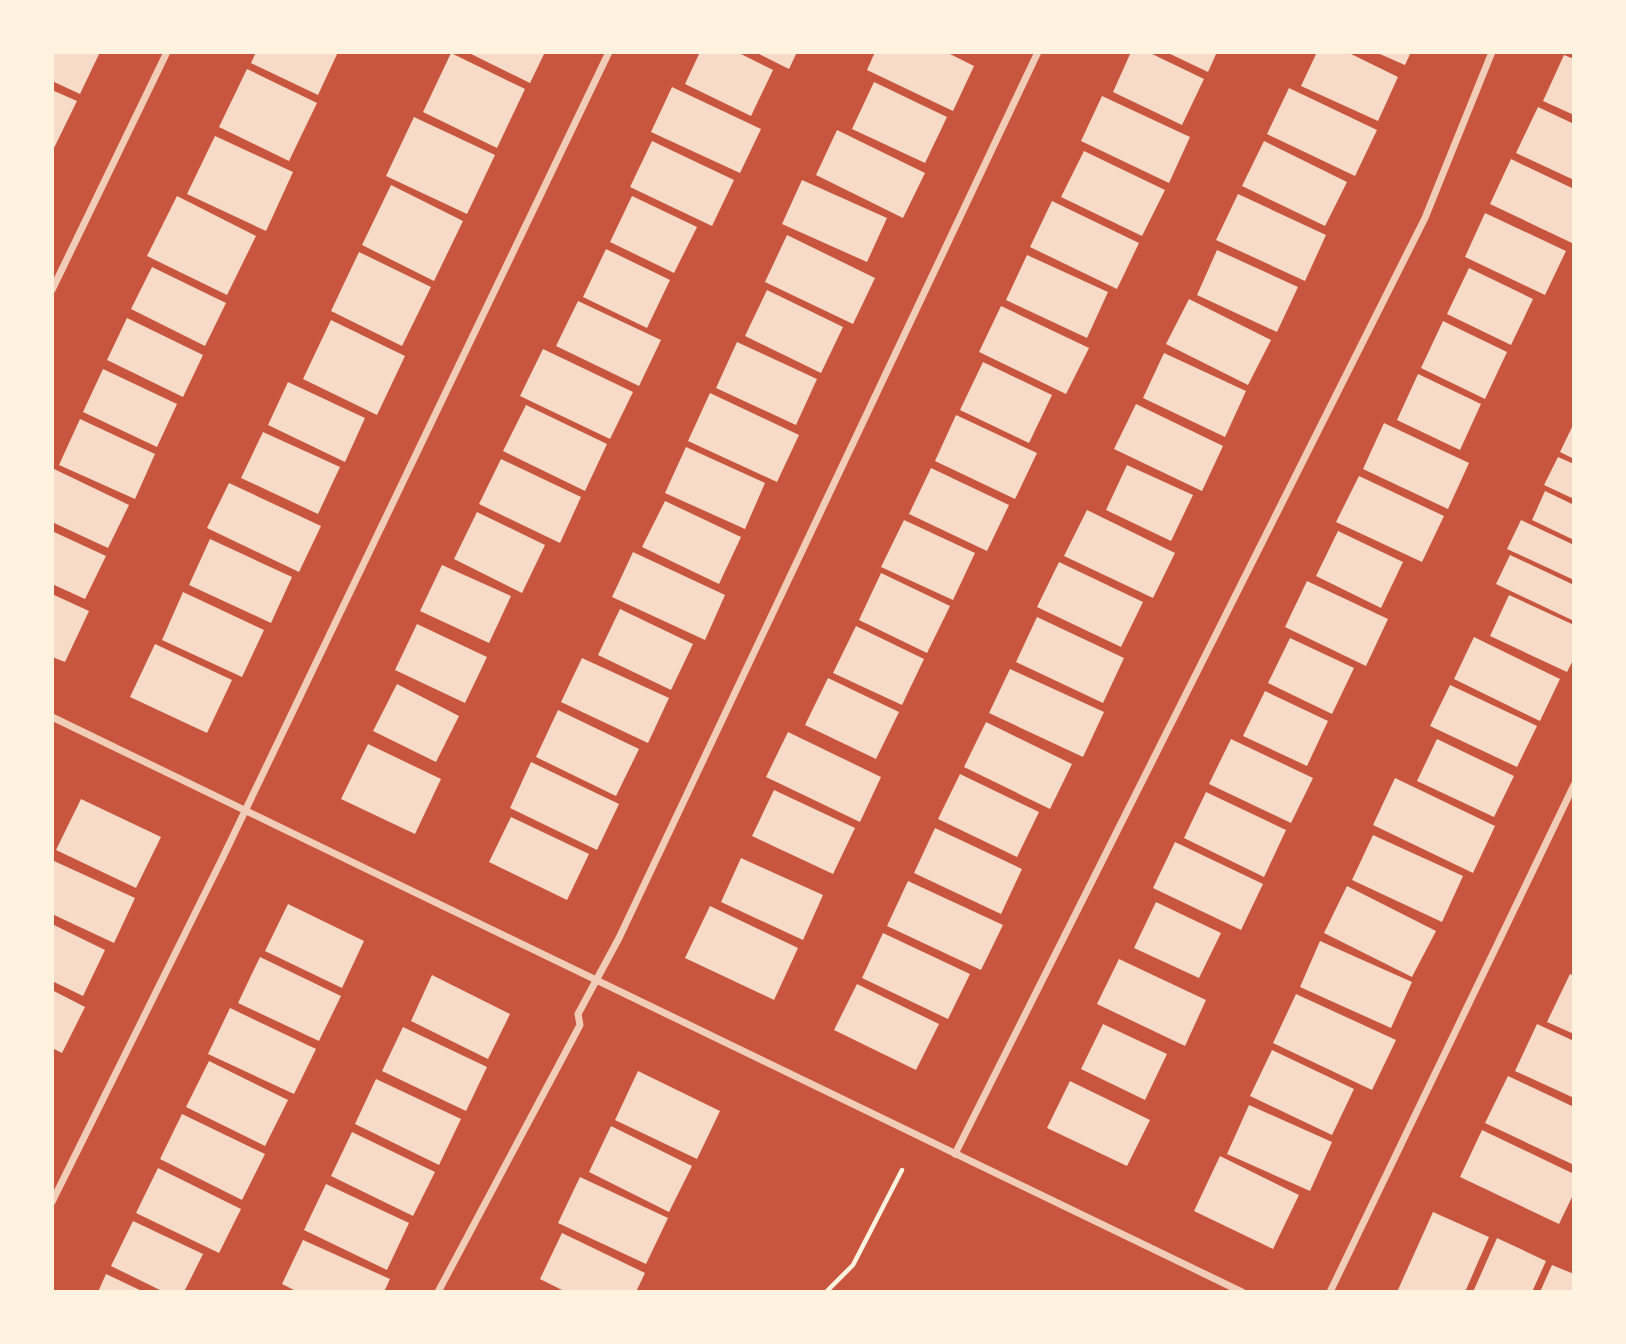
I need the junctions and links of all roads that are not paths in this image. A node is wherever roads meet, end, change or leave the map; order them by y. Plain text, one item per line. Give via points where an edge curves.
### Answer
1 (167, 52) edge
2 (609, 52) edge
3 (1038, 52) edge
4 (1492, 52) edge
5 (52, 290) edge
6 (52, 718) edge
7 (1573, 785) edge
8 (243, 811) junction
9 (594, 979) junction
10 (955, 1154) junction
11 (52, 1202) edge
12 (438, 1292) edge
13 (1242, 1292) edge
14 (1330, 1292) edge

1 - 5 street
2 - 8 street
3 - 9 street via 619,938
4 - 10 street via 1425,218
6 - 8 street
7 - 14 street
8 - 9 street
8 - 11 street
9 - 10 street
9 - 12 street via 578,1014 580,1026
10 - 13 street

